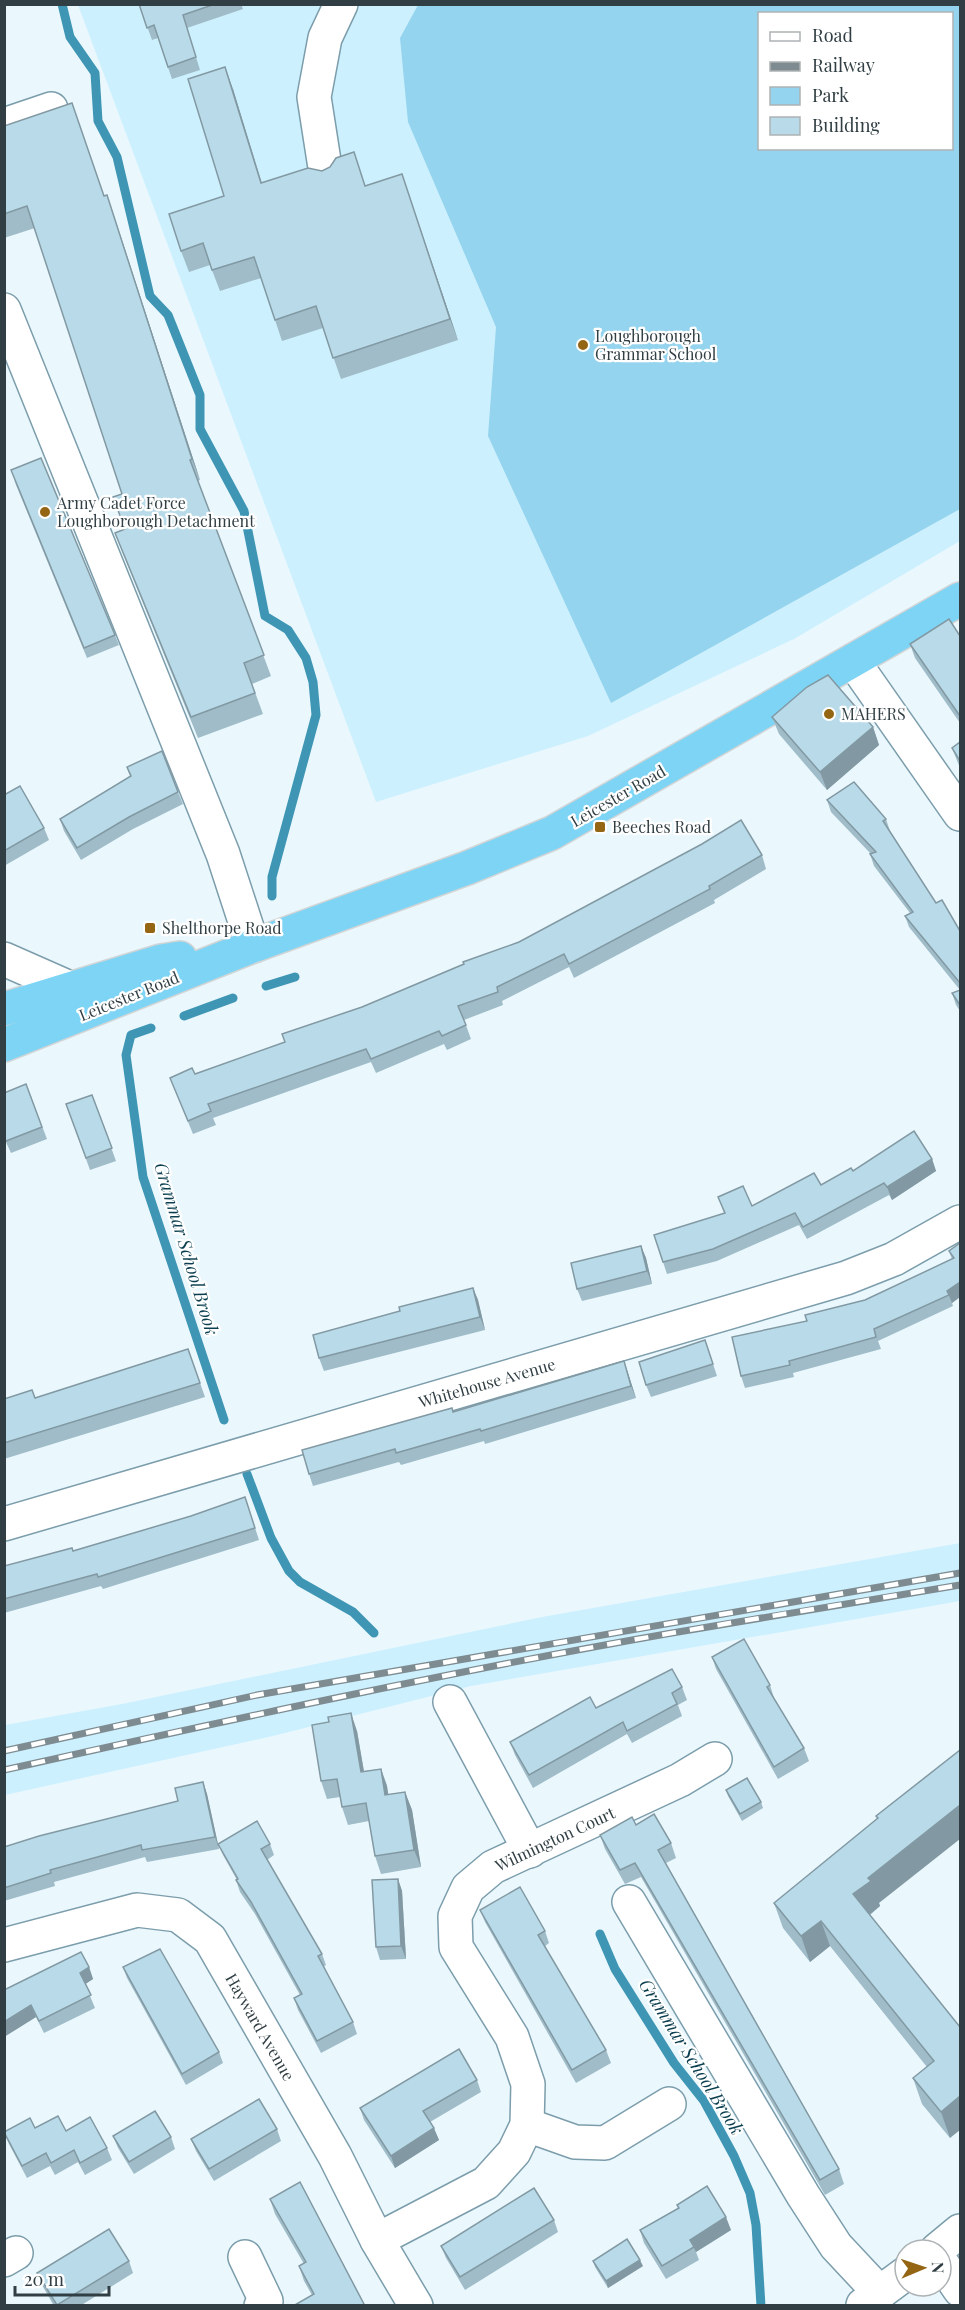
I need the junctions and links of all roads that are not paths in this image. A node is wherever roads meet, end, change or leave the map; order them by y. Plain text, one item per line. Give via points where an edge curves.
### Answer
1 (341, 4) edge
2 (51, 110) edge
3 (4, 125) edge
4 (326, 174) edge
5 (4, 310) edge
6 (960, 600) edge
7 (854, 661) junction
8 (960, 813) edge
9 (253, 946) junction
10 (4, 959) edge
11 (4, 970) edge
12 (77, 1002) junction
13 (6, 1014) edge
14 (4, 1045) edge
15 (960, 1222) edge
16 (4, 1524) edge
17 (450, 1702) dead end
18 (715, 1759) dead end
19 (530, 1851) junction
20 (629, 1902) dead end
21 (4, 1945) edge
22 (669, 2103) dead end
23 (528, 2125) junction
24 (377, 2240) junction
25 (244, 2257) dead end
26 (882, 2291) edge
27 (261, 2306) edge
28 (416, 2306) edge

1 - 4 street via 325,38 314,97
2 - 3 street
5 - 9 street via 222,854
6 - 7 highway, Leicester Road
7 - 8 street
7 - 9 highway, Leicester Road via 552,833
9 - 12 highway, Leicester Road
10 - 12 street
11 - 13 street via 10,986
12 - 13 street via 46,1015
12 - 14 highway, Leicester Road
15 - 16 street, Whitehouse Avenue via 894,1259 846,1278
17 - 19 street
18 - 19 street, Wilmington Court via 680,1780
19 - 23 street, Wilmington Court via 484,1874 468,1888 454,1916 456,1947 512,2037 528,2084
20 - 26 street via 836,2246
21 - 24 street, Hayward Avenue via 136,1910 178,1915 210,1939 335,2156
22 - 23 street via 605,2143 575,2142
23 - 24 street, Wilmington Court via 514,2152 486,2183
24 - 28 street, Hayward Avenue
25 - 27 street via 266,2301

